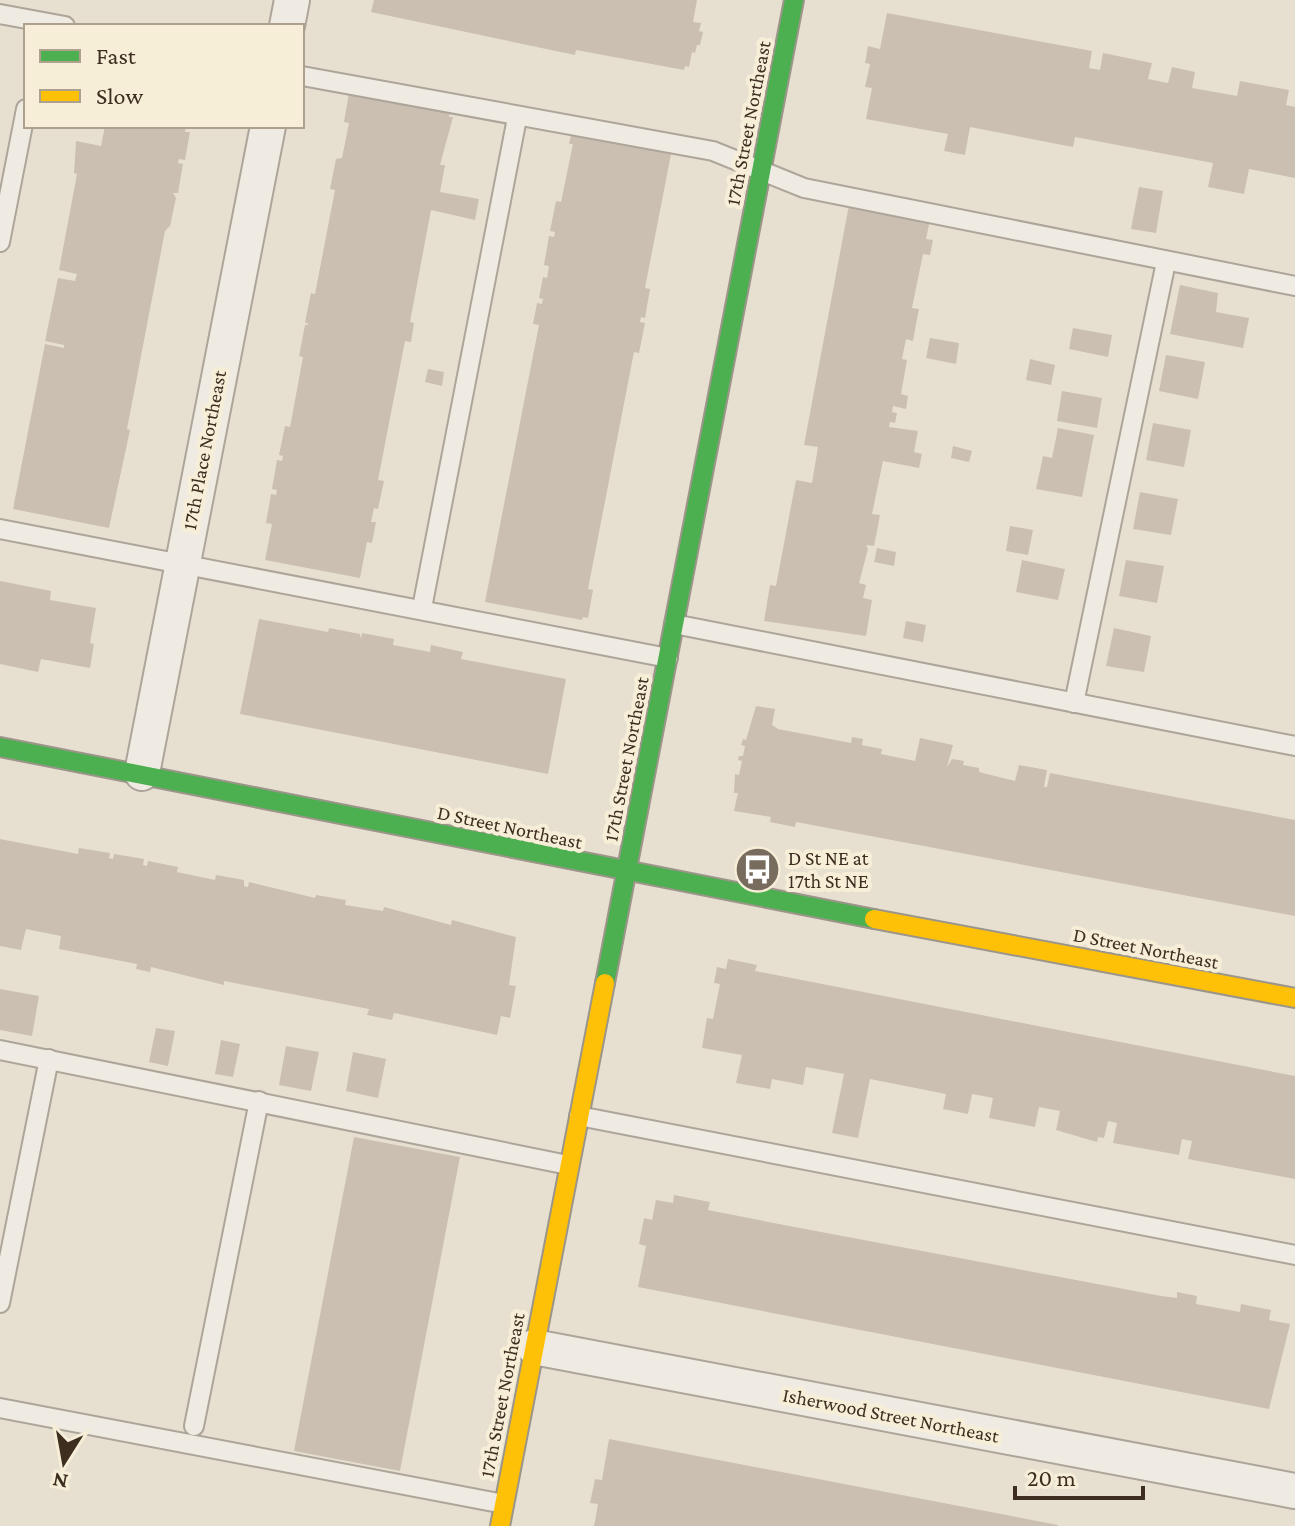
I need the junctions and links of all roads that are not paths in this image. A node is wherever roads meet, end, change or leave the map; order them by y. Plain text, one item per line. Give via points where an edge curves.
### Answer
1 (292, 0) edge
2 (794, 0) edge
3 (0, 14) edge
4 (42, 24) edge
5 (287, 24) edge
6 (304, 76) edge
7 (517, 118) junction
8 (24, 119) edge
9 (268, 128) edge
10 (761, 171) junction
11 (0, 242) edge
12 (1166, 262) junction
13 (1295, 286) edge
14 (0, 529) edge
15 (182, 562) junction
16 (422, 608) junction
17 (674, 624) junction
18 (668, 658) junction
19 (1074, 703) junction
20 (1295, 746) edge
21 (0, 747) edge
22 (142, 773) junction
23 (626, 872) junction
24 (1295, 998) edge
25 (0, 1050) edge
26 (49, 1059) junction
27 (259, 1101) junction
28 (579, 1116) junction
29 (568, 1165) junction
30 (1295, 1255) edge
31 (0, 1303) edge
32 (534, 1347) junction
33 (0, 1408) edge
34 (194, 1426) dead end
35 (1295, 1491) edge
36 (504, 1504) junction
37 (500, 1526) edge

1 - 5 street
2 - 10 main road, 17th Street Northeast
3 - 4 lane
6 - 7 lane
7 - 10 lane via 713,151
7 - 16 lane
8 - 11 lane
9 - 15 street, 17th Place Northeast
10 - 12 lane via 804,188
10 - 17 main road, 17th Street Northeast
12 - 13 lane
12 - 19 lane
14 - 15 lane
15 - 16 lane
15 - 22 street, 17th Place Northeast
16 - 18 lane
17 - 18 main road, 17th Street Northeast
17 - 19 lane
18 - 23 main road, 17th Street Northeast
19 - 20 lane
21 - 22 main road, D Street Northeast
22 - 23 main road, D Street Northeast
23 - 24 main road, D Street Northeast
23 - 28 main road, 17th Street Northeast
25 - 26 lane
26 - 27 lane
26 - 31 lane
27 - 29 lane
27 - 34 lane
28 - 29 main road, 17th Street Northeast
28 - 30 lane
29 - 32 main road, 17th Street Northeast
32 - 35 street, Isherwood Street Northeast
32 - 36 main road, 17th Street Northeast
33 - 36 lane
36 - 37 main road, 17th Street Northeast

